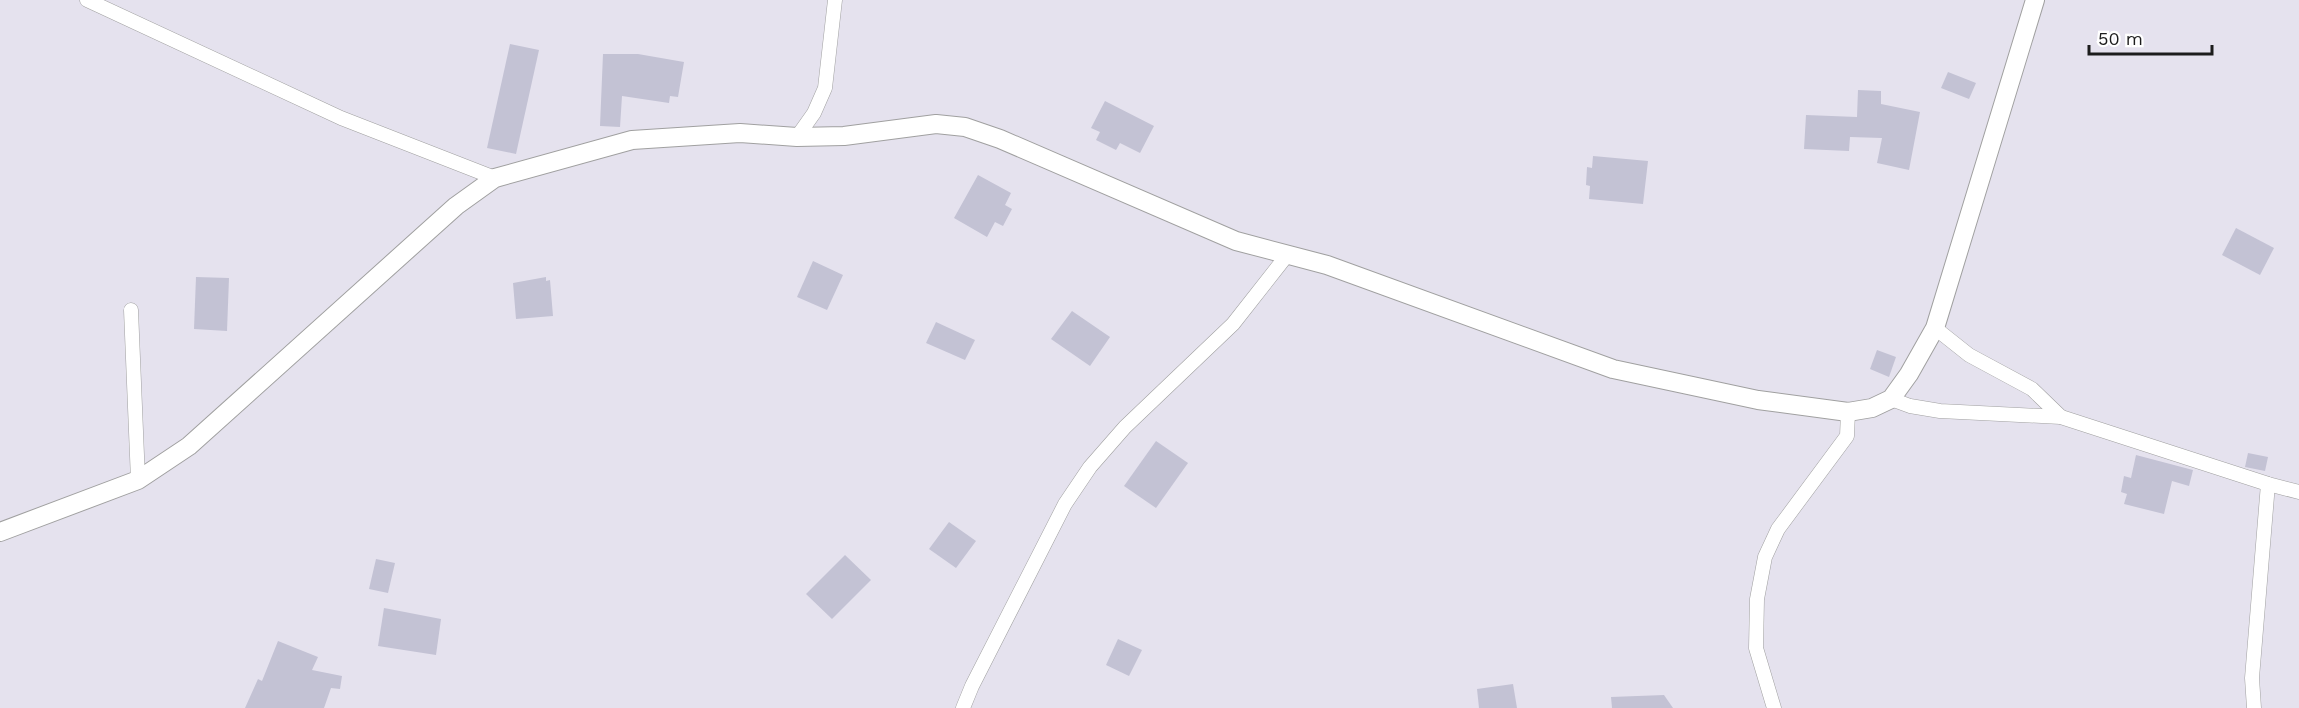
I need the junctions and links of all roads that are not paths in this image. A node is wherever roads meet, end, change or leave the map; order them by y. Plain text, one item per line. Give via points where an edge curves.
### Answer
1 (87, 0) edge
2 (835, 0) edge
3 (2035, 0) edge
4 (797, 137) junction
5 (495, 178) junction
6 (1288, 255) junction
7 (131, 310) dead end
8 (1935, 327) junction
9 (1891, 399) junction
10 (1848, 412) junction
11 (2061, 417) junction
12 (138, 480) junction
13 (2268, 484) junction
14 (2299, 492) edge
15 (0, 532) edge
16 (963, 708) edge
17 (1774, 708) edge
18 (2254, 708) edge

1 - 5 street via 341,118
2 - 4 street via 825,88
3 - 8 street
4 - 5 street via 740,133 632,140
4 - 6 street via 844,136 936,124 965,128 1010,143 1236,241
5 - 12 street via 456,206 189,446
6 - 10 street via 1327,265 1613,369 1758,400
6 - 16 street via 1233,324 1125,427 1090,467 1065,504
7 - 12 street
8 - 9 street via 1910,374
8 - 11 street via 1969,355 2032,389
9 - 10 street via 1872,408
9 - 11 street via 1940,411
10 - 17 street via 1847,436 1779,529 1765,557 1757,599 1756,648
11 - 13 street
12 - 15 street
13 - 14 street
13 - 18 street via 2252,678

